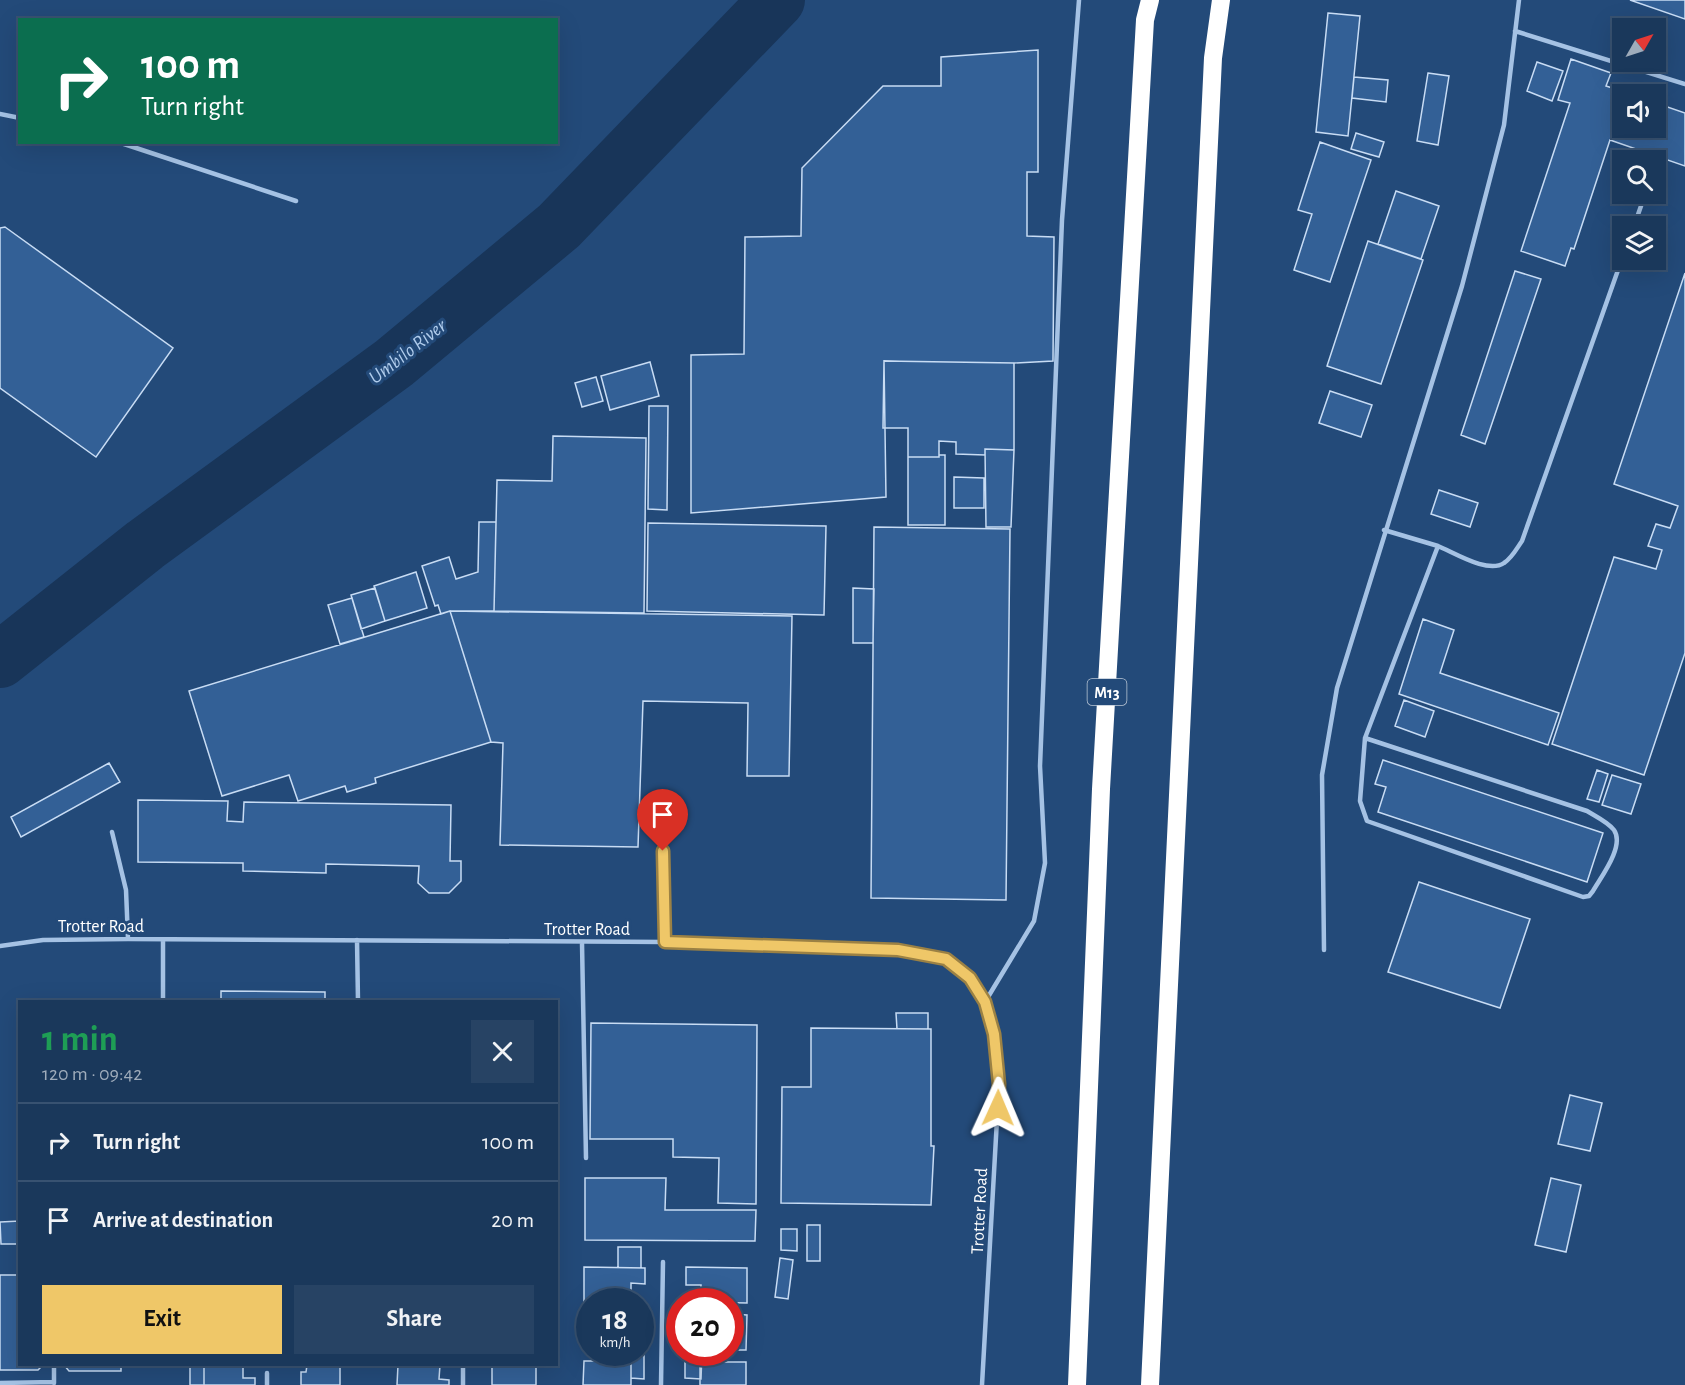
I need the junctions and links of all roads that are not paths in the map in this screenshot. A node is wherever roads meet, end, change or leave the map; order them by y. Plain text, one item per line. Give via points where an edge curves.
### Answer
1 (1078, 0) edge
2 (1150, 0) edge
3 (1221, 0) edge
4 (1520, 0) edge
5 (1515, 31) junction
6 (1685, 84) edge
7 (0, 114) edge
8 (18, 118) edge
9 (124, 144) edge
10 (296, 201) dead end
11 (1641, 206) dead end
12 (1638, 216) edge
13 (1618, 270) edge
14 (1384, 530) junction
15 (1438, 546) junction
16 (1365, 738) junction
17 (112, 832) dead end
18 (663, 851) dead end
19 (128, 939) junction
20 (163, 940) junction
21 (357, 940) junction
22 (665, 942) junction
23 (582, 943) junction
24 (0, 946) edge
25 (1324, 950) dead end
26 (163, 1000) edge
27 (358, 1000) edge
28 (985, 1002) junction
29 (586, 1158) dead end
30 (663, 1262) dead end
31 (54, 1366) edge
32 (463, 1366) edge
33 (267, 1373) dead end
34 (0, 1383) edge
35 (54, 1384) edge
36 (267, 1385) edge
37 (463, 1385) edge
38 (661, 1385) edge
39 (982, 1385) edge
40 (1077, 1385) edge
41 (1150, 1385) edge

1 - 28 lane via 1062,220 1040,766 1045,863 1034,921
2 - 40 highway, M13 via 1144,32 1102,777
3 - 41 highway via 1213,58
4 - 5 lane
5 - 6 lane
5 - 14 lane via 1504,125 1462,286
7 - 8 lane
9 - 10 lane
11 - 12 lane
13 - 15 lane via 1522,541 1510,559 1491,567
14 - 15 lane
14 - 25 lane via 1337,688 1322,775
15 - 16 lane
16 - 16 lane via 1587,811 1613,828 1617,837 1611,858 1593,891 1583,897 1367,821 1360,801
17 - 19 lane via 126,890
18 - 22 lane
19 - 20 lane, Trotter Road
19 - 24 lane, Trotter Road via 43,940
20 - 21 lane, Trotter Road
20 - 26 lane
21 - 23 lane, Trotter Road
21 - 27 lane
22 - 23 lane, Trotter Road
22 - 28 lane, Trotter Road via 898,950 946,959 970,978
23 - 29 lane
28 - 39 lane, Trotter Road via 994,1034 999,1084
30 - 38 lane
31 - 35 lane
32 - 37 lane
33 - 36 lane
34 - 35 lane

